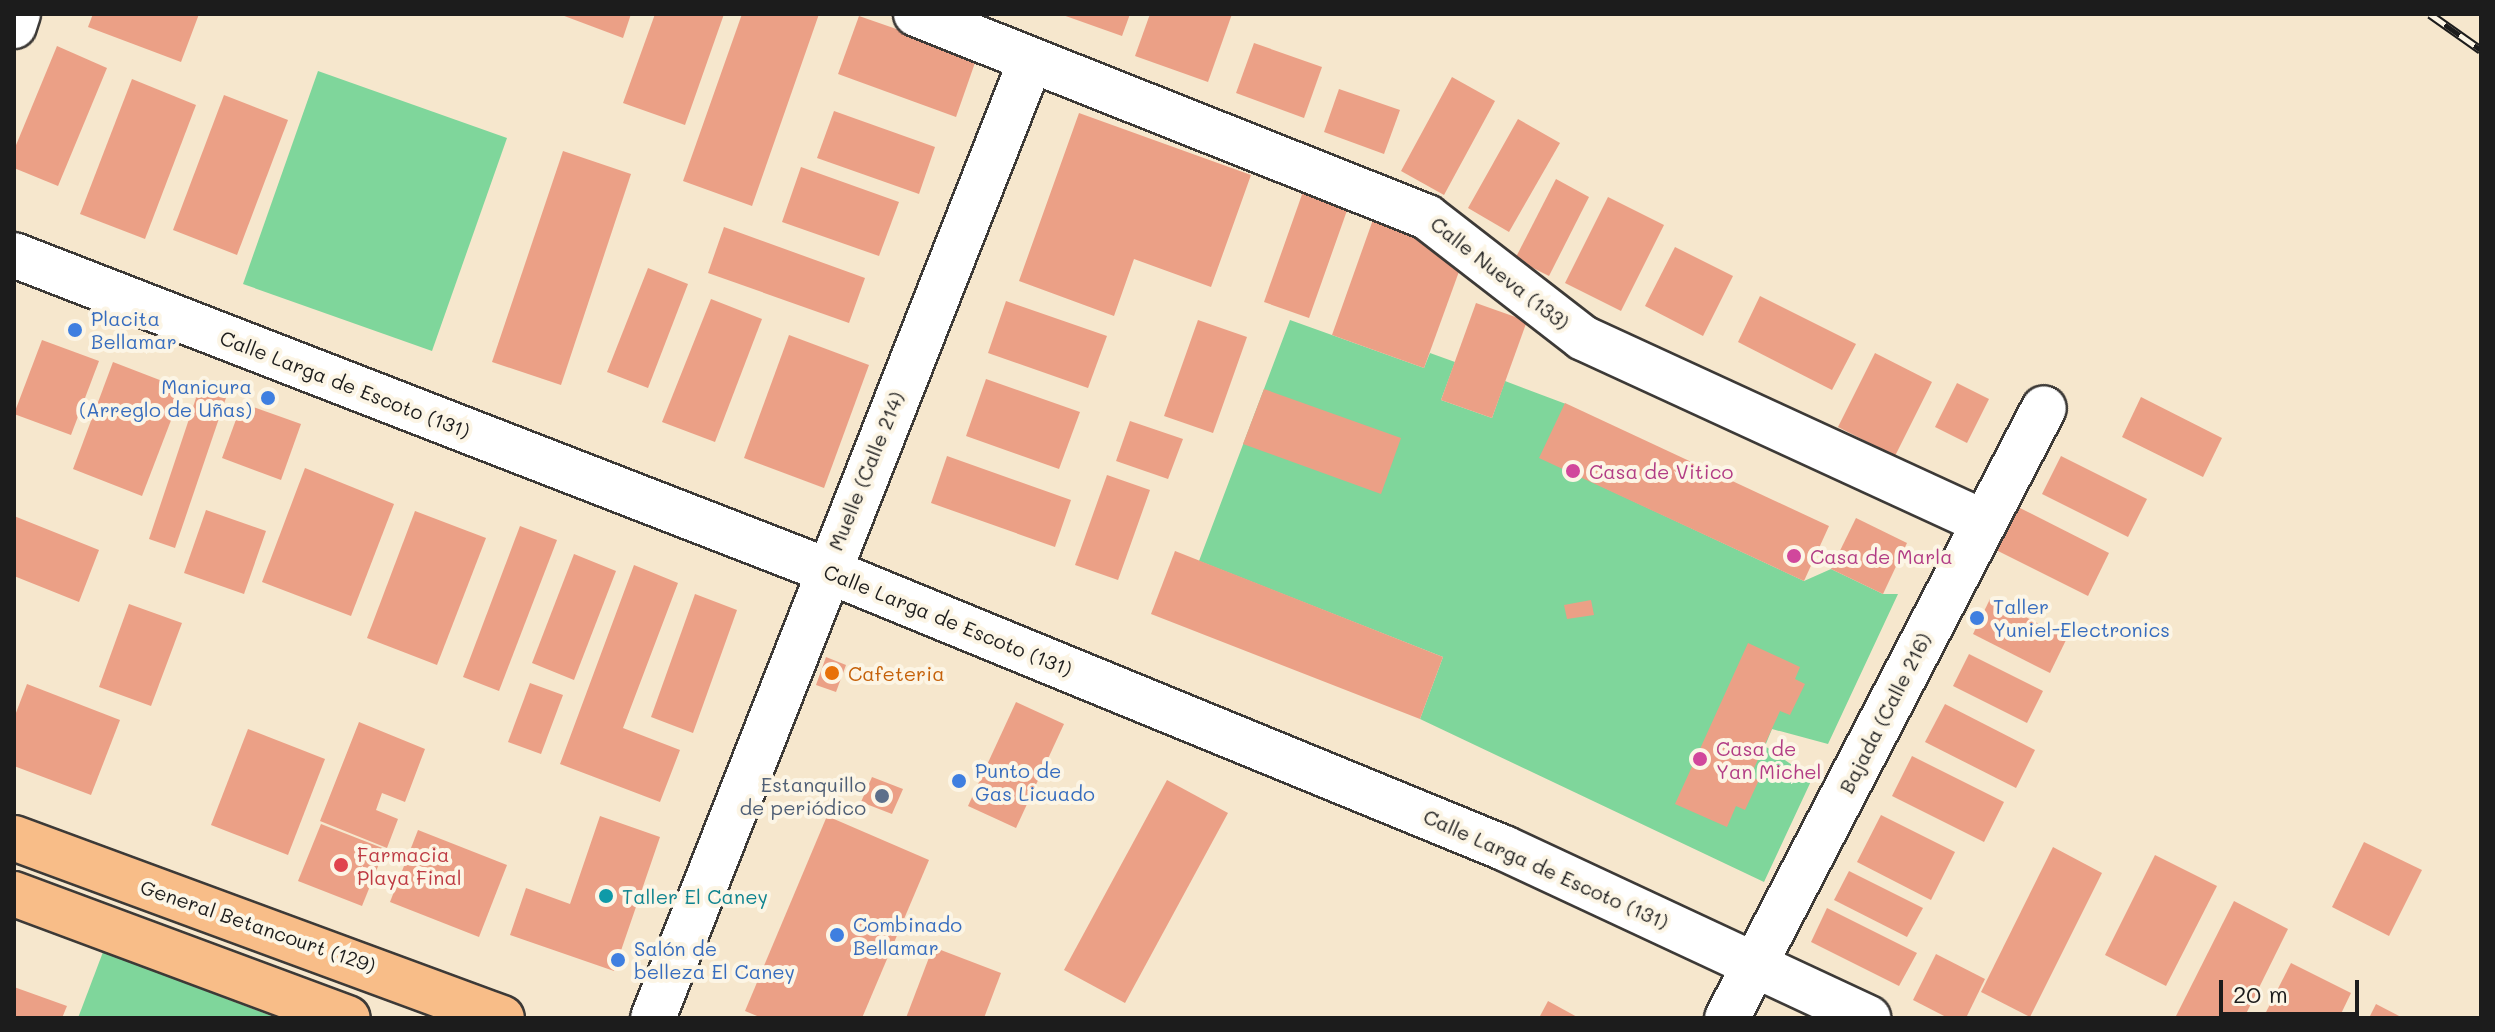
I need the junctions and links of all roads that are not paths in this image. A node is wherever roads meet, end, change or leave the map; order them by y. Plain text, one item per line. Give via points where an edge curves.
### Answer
1 (18, 14) edge
2 (916, 14) edge
3 (14, 26) edge
4 (1031, 60) junction
5 (14, 255) edge
6 (2044, 408) dead end
7 (1983, 522) junction
8 (826, 570) junction
9 (14, 838) edge
10 (23, 908) edge
11 (1756, 964) junction
12 (348, 1018) edge
13 (502, 1018) edge
14 (653, 1018) edge
15 (1727, 1018) edge
16 (1868, 1018) edge

1 - 3 street
2 - 4 street, Calle Nueva (133)
4 - 7 street, Calle Nueva (133) via 1427,217 1583,338
4 - 8 street, Muelle (Calle 214)
5 - 8 street, Calle Larga de Escoto (131)
6 - 7 street, Bajada (Calle 216)
7 - 11 street, Bajada (Calle 216)
8 - 11 street, Calle Larga de Escoto (131) via 1504,848
8 - 14 street, Muelle (Calle 214)
9 - 13 highway, General Betancourt (129)
10 - 12 highway
11 - 15 street, Bajada (Calle 216)
11 - 16 street, Calle Larga de Escoto (131)

